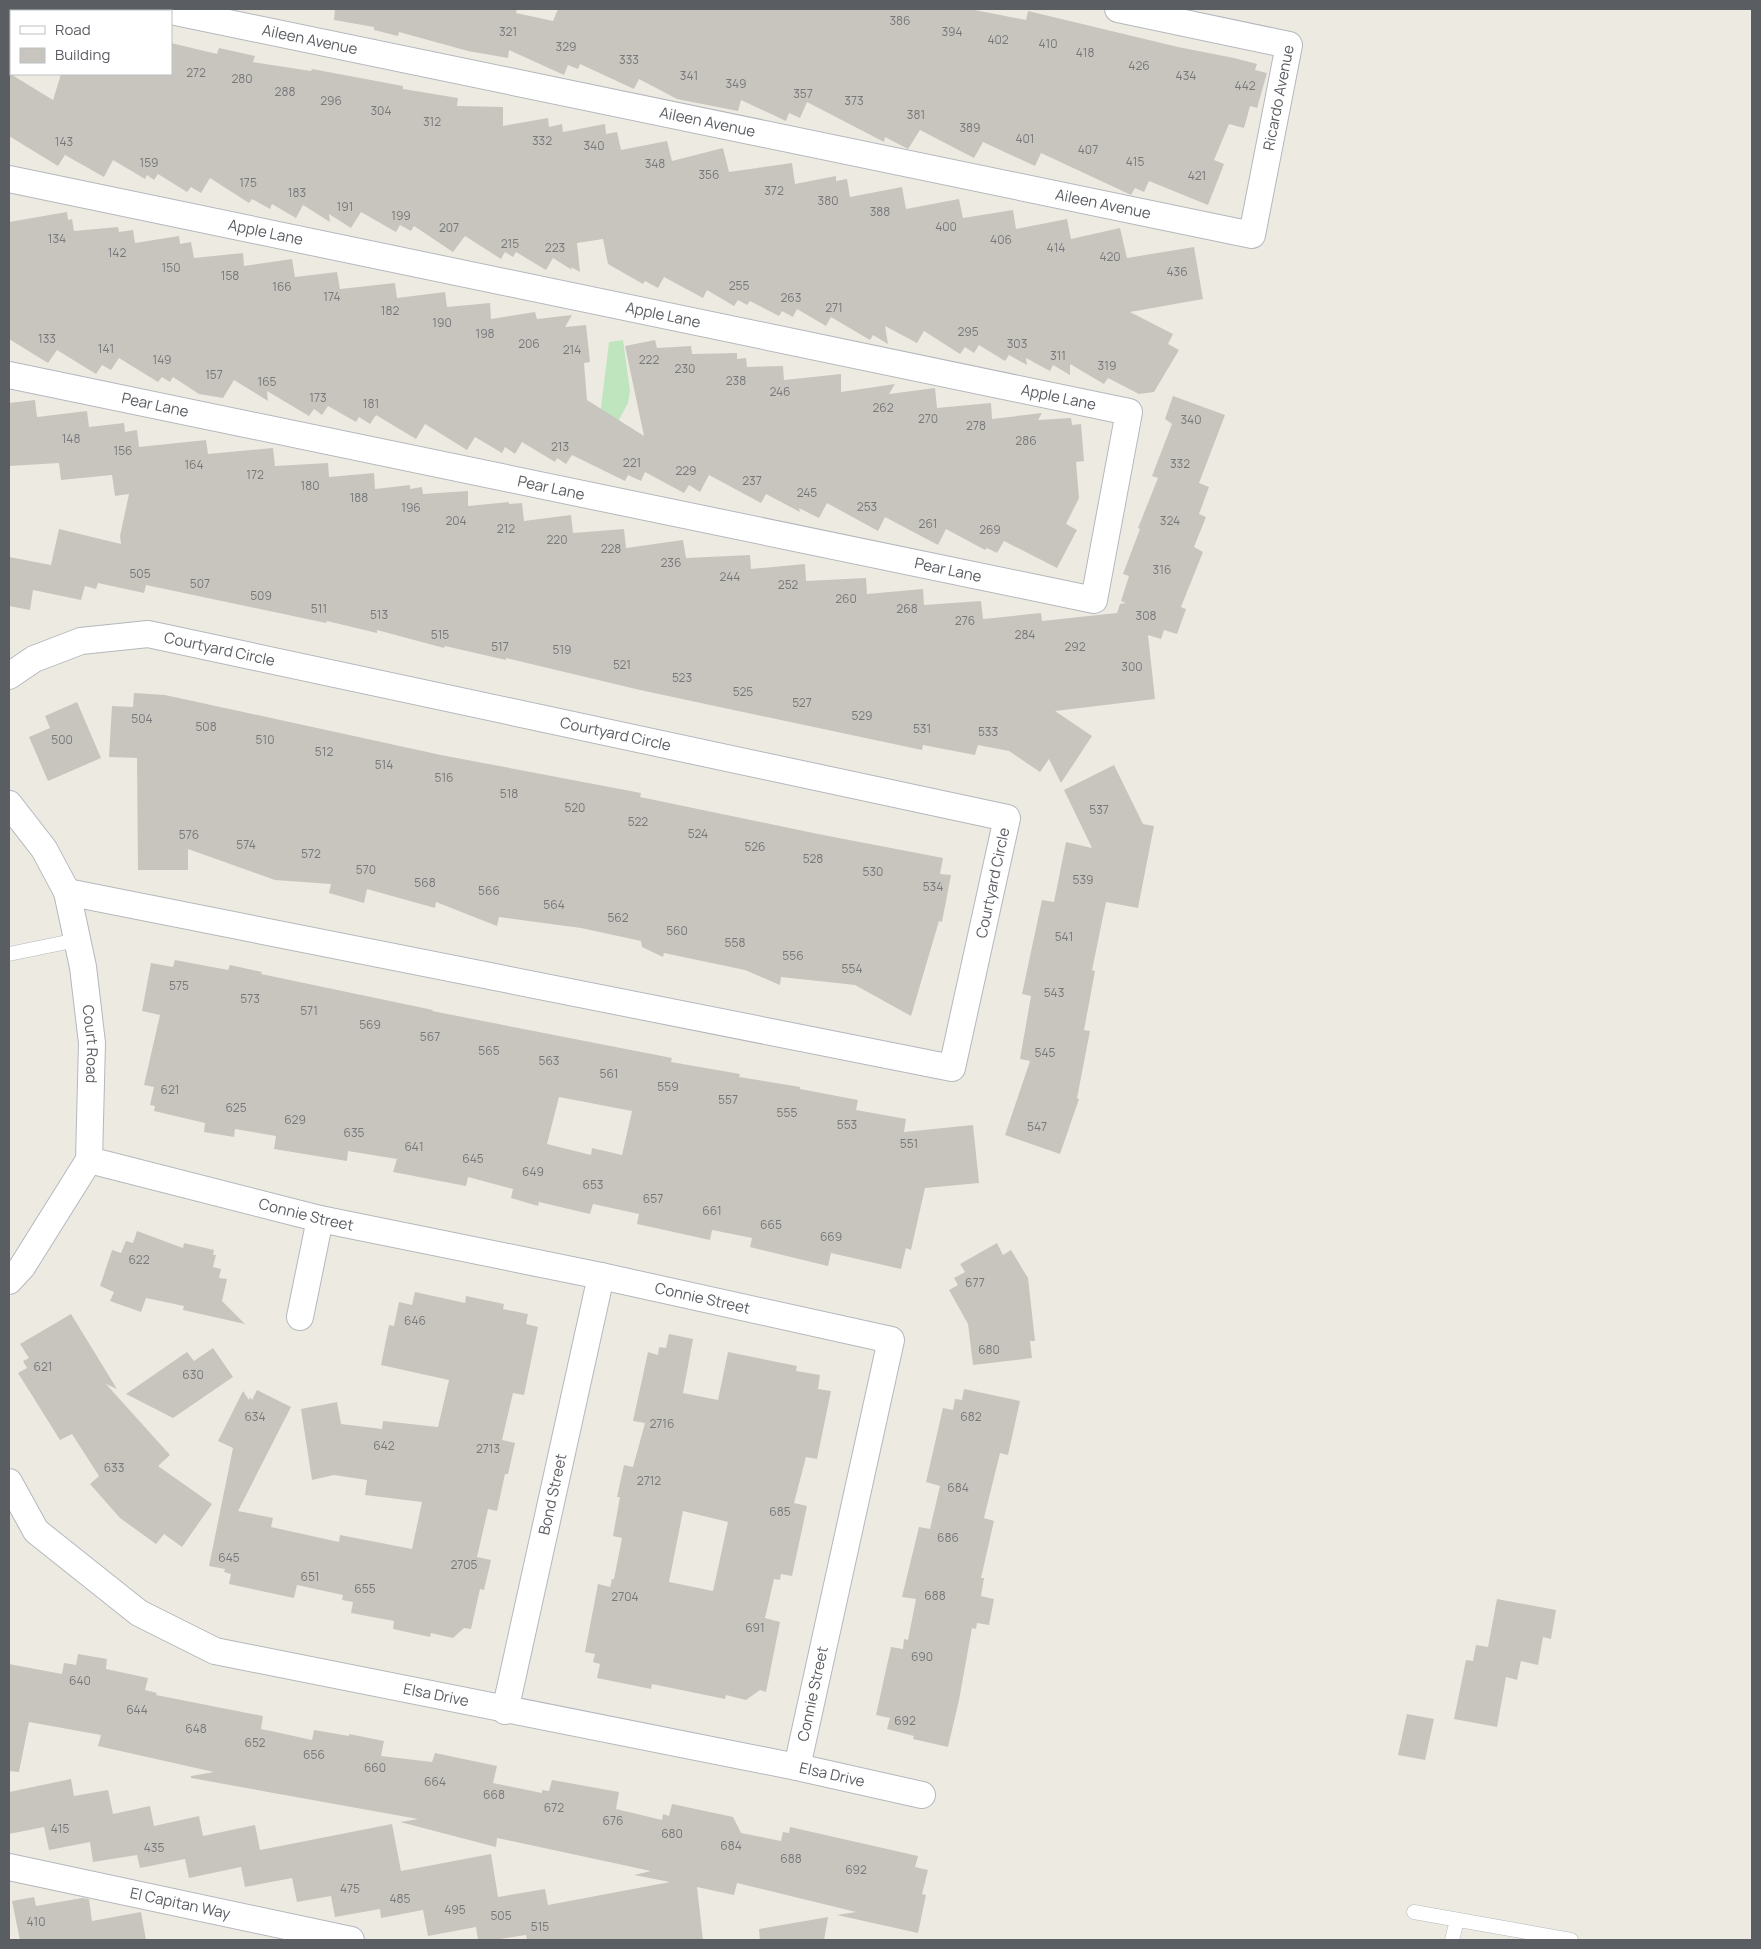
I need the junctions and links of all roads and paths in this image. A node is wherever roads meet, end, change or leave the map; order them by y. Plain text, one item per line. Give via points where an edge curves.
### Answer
1 (1118, 9) edge
2 (172, 11) edge
3 (9, 179) edge
4 (1252, 236) joint
5 (9, 375) edge
6 (1094, 600) joint
7 (9, 676) edge
8 (9, 804) edge
9 (67, 892) junction
10 (77, 940) junction
11 (9, 954) edge
12 (89, 1160) junction
13 (320, 1220) junction
14 (601, 1276) junction
15 (9, 1281) edge
16 (300, 1317) dead end
17 (9, 1482) edge
18 (506, 1711) junction
19 (797, 1767) junction
20 (922, 1796) dead end
21 (9, 1867) edge
22 (1414, 1912) dead end
23 (1457, 1920) junction
24 (352, 1940) edge
25 (1452, 1940) edge
26 (1571, 1940) edge

1 - 4 street, Ricardo Avenue via 1289,45
2 - 4 street, Aileen Avenue
3 - 6 street, Apple Lane via 1129,412
5 - 6 street, Pear Lane
7 - 9 street, Courtyard Circle via 34,659 81,641 148,634 1007,818 952,1068
8 - 9 street, Court Road via 44,850
9 - 10 street, Court Road
10 - 11 lane
10 - 12 street, Court Road via 92,1043
12 - 13 street, Connie Street
12 - 15 street via 22,1267
13 - 14 street, Connie Street
13 - 16 street
14 - 18 street, Bond Street
14 - 19 street, Connie Street via 891,1340
17 - 18 street, Elsa Drive via 36,1532 139,1614 215,1652
18 - 19 street, Elsa Drive
19 - 20 street, Elsa Drive
21 - 24 street, El Capitan Way
22 - 23 lane
23 - 25 lane
23 - 26 lane

